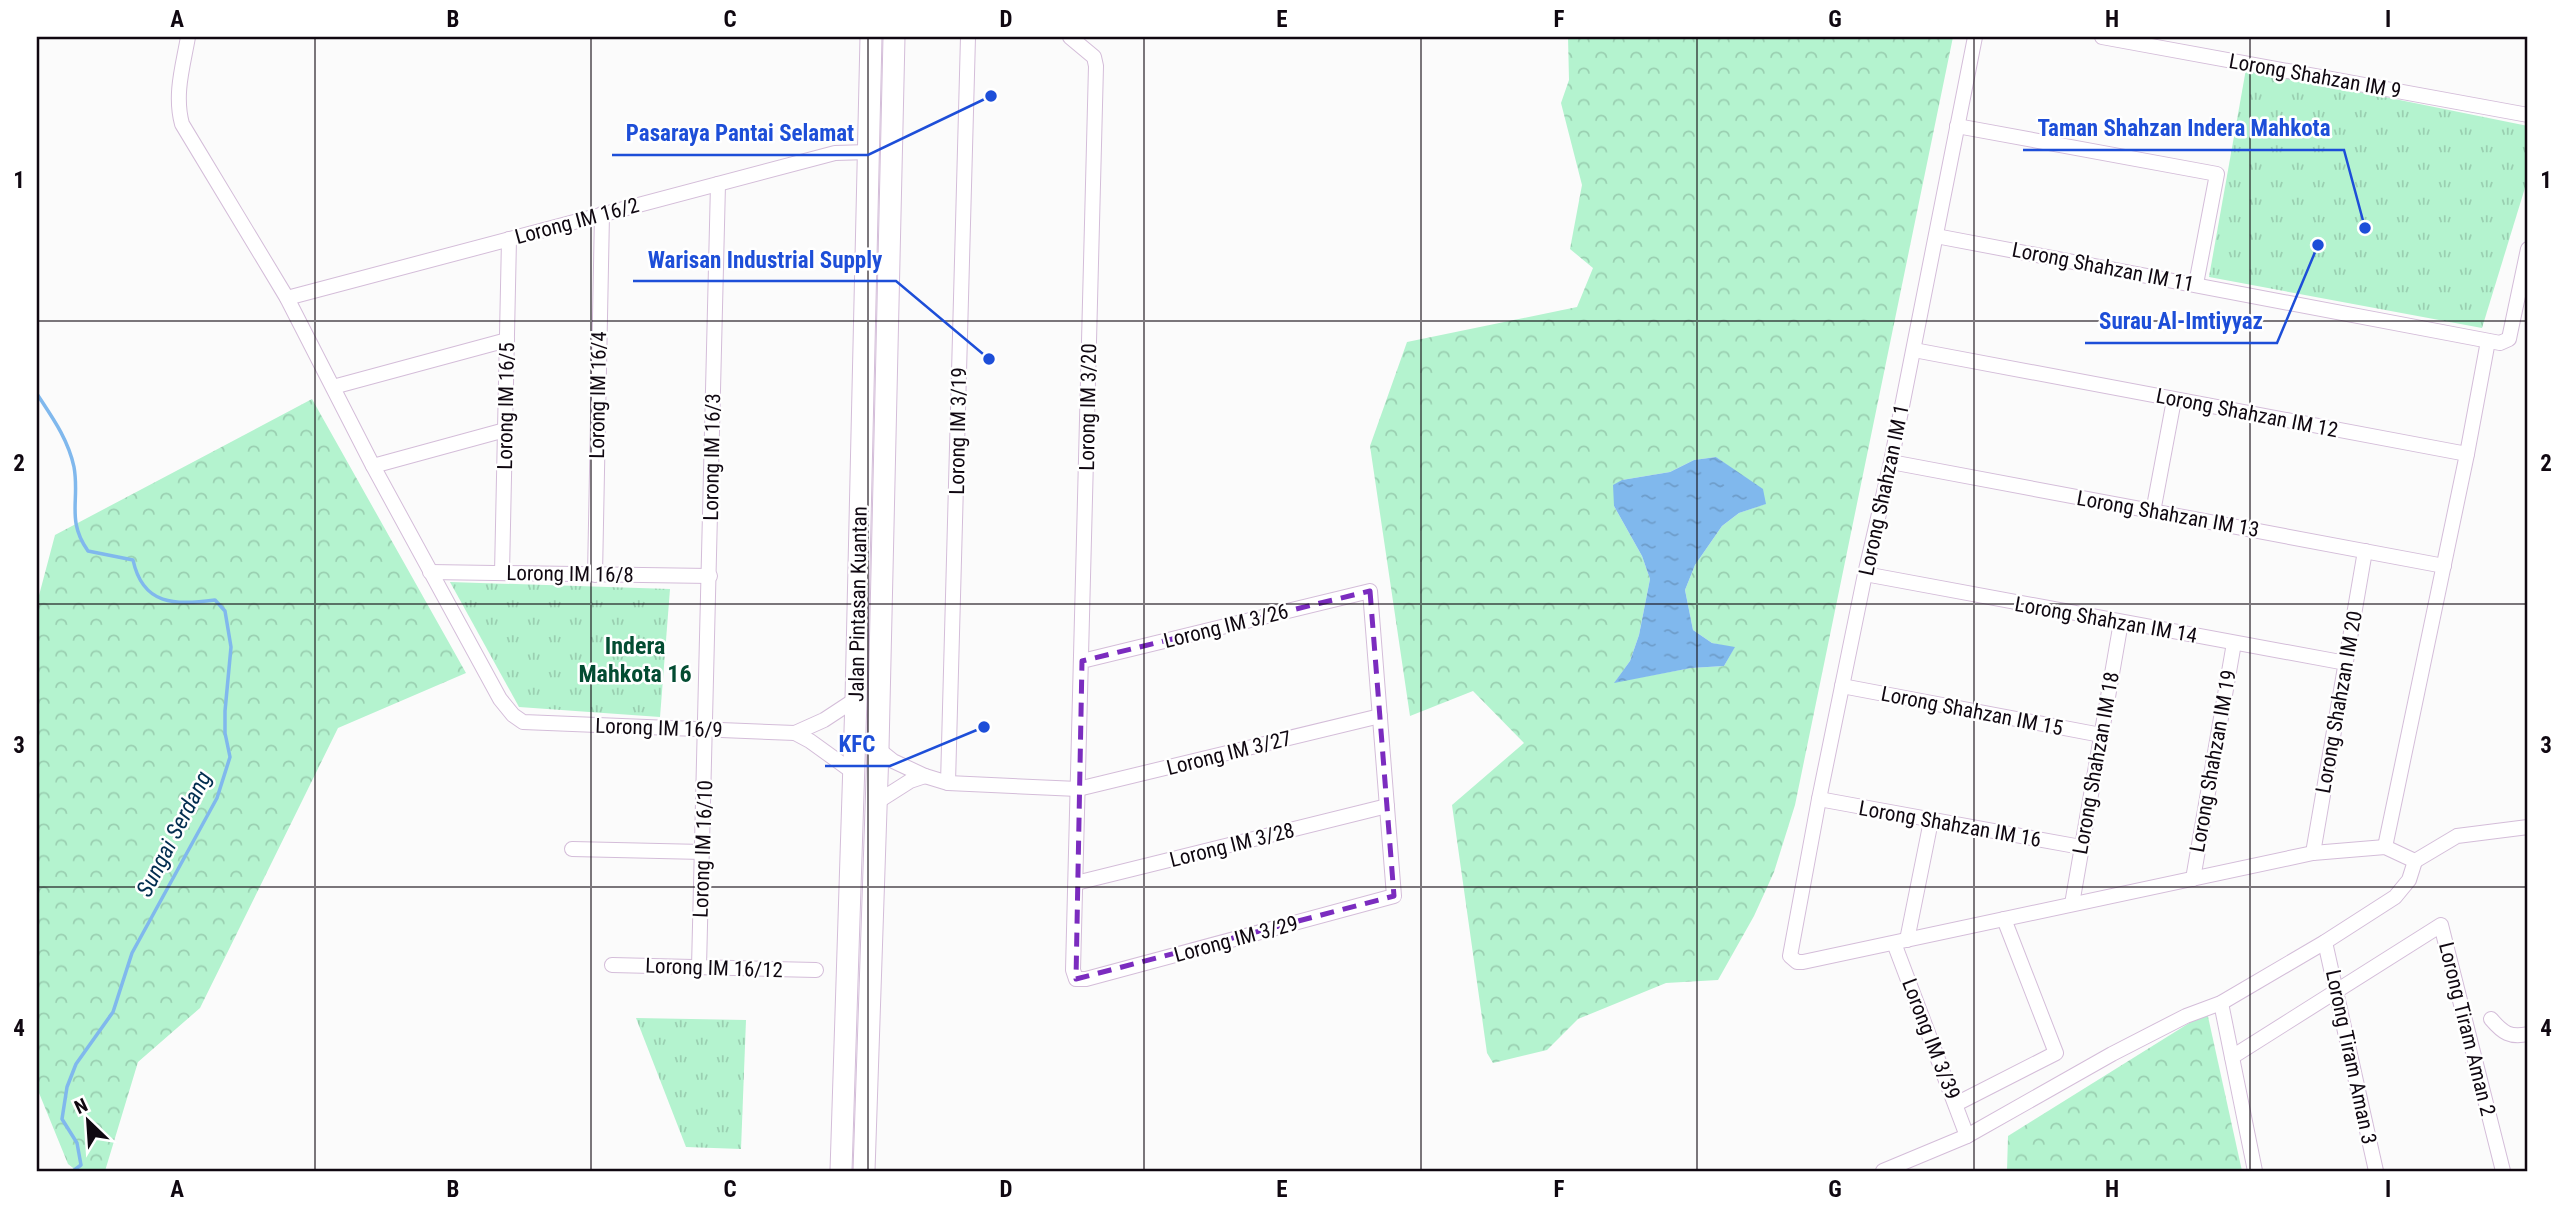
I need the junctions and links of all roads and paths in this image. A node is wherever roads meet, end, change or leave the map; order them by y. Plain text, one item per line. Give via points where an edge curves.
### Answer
1 (188, 37) edge
2 (872, 37) edge
3 (894, 37) edge
4 (968, 37) edge
5 (1070, 37) edge
6 (1975, 37) edge
7 (2102, 37) edge
8 (2528, 115) edge
9 (1957, 127) junction
10 (869, 152) junction
11 (718, 184) junction
12 (602, 215) junction
13 (1936, 236) junction
14 (509, 239) junction
15 (2528, 249) edge
16 (2196, 284) junction
17 (287, 298) junction
18 (507, 340) junction
19 (2488, 341) junction
20 (1914, 350) junction
21 (333, 387) junction
22 (2174, 400) junction
23 (505, 430) junction
24 (2467, 454) junction
25 (1891, 462) junction
26 (373, 466) junction
27 (2153, 512) junction
28 (2365, 551) junction
29 (2444, 566) junction
30 (430, 572) junction
31 (502, 573) junction
32 (1865, 574) junction
33 (594, 575) junction
34 (710, 576) junction
35 (2121, 622) junction
36 (2234, 643) junction
37 (1082, 661) junction
38 (2346, 663) junction
39 (1842, 686) junction
40 (856, 699) junction
41 (1380, 716) junction
42 (706, 730) junction
43 (795, 733) junction
44 (2101, 735) junction
45 (878, 749) junction
46 (853, 772) junction
47 (925, 776) junction
48 (948, 783) junction
49 (1078, 789) junction
50 (1819, 799) junction
51 (877, 803) junction
52 (1387, 806) junction
53 (1931, 821) junction
54 (2528, 827) edge
55 (2081, 847) junction
56 (2385, 847) junction
57 (572, 849) dead end
58 (703, 852) junction
59 (2313, 853) junction
60 (2415, 861) junction
61 (2193, 879) junction
62 (1076, 883) junction
63 (2072, 904) junction
64 (2004, 919) junction
65 (1900, 941) junction
66 (2325, 942) junction
67 (612, 965) dead end
68 (699, 967) junction
69 (816, 970) dead end
70 (1076, 979) joint
71 (2337, 990) junction
72 (2221, 1003) junction
73 (2491, 1019) dead end
74 (2528, 1034) edge
75 (2232, 1057) junction
76 (1956, 1104) junction
77 (1967, 1136) junction
78 (841, 1171) edge
79 (864, 1171) edge
80 (1883, 1171) edge
81 (2255, 1171) edge
82 (2376, 1171) edge
83 (2503, 1171) edge

1 - 17 street via 178,94 182,124
2 - 10 highway, Jalan Pintasan Kuantan
3 - 45 highway, Jalan Pintasan Kuantan
4 - 48 street, Lorong IM 3/19
5 - 37 street, Lorong IM 3/20 via 1094,57 1096,66
6 - 9 street, Lorong Shahzan IM 1
7 - 8 street, Lorong Shahzan IM 9
9 - 13 street, Lorong Shahzan IM 1
9 - 16 street via 2217,174
10 - 11 street, Lorong IM 16/2 via 835,153
10 - 40 highway, Jalan Pintasan Kuantan
11 - 12 street, Lorong IM 16/2
11 - 34 street, Lorong IM 16/3
12 - 14 street, Lorong IM 16/2
12 - 33 street, Lorong IM 16/4
13 - 16 street, Lorong Shahzan IM 11
13 - 20 street, Lorong Shahzan IM 1
14 - 17 street, Lorong IM 16/2
14 - 18 street, Lorong IM 16/5
15 - 19 street via 2509,339
16 - 19 street, Lorong Shahzan IM 11
17 - 21 street
18 - 21 street
18 - 23 street, Lorong IM 16/5
19 - 24 street
20 - 22 street, Lorong Shahzan IM 12
20 - 25 street, Lorong Shahzan IM 1
21 - 26 street
22 - 24 street, Lorong Shahzan IM 12
22 - 27 street
23 - 26 street
23 - 31 street, Lorong IM 16/5
24 - 29 street
25 - 27 street, Lorong Shahzan IM 13
25 - 32 street, Lorong Shahzan IM 1
26 - 30 street
27 - 28 street, Lorong Shahzan IM 13
28 - 29 street, Lorong Shahzan IM 13
28 - 38 street, Lorong Shahzan IM 20
29 - 56 street
30 - 31 street, Lorong IM 16/8
30 - 42 street, Lorong IM 16/9 via 500,699 523,722
31 - 33 street, Lorong IM 16/8
32 - 35 street, Lorong Shahzan IM 14
32 - 39 street, Lorong Shahzan IM 1
33 - 34 street, Lorong IM 16/8
34 - 42 street, Lorong IM 16/3
35 - 36 street, Lorong Shahzan IM 14
35 - 44 street, Lorong Shahzan IM 18
36 - 38 street, Lorong Shahzan IM 14
36 - 61 street, Lorong Shahzan IM 19
37 - 41 street, Lorong IM 3/26 via 1370,591
37 - 49 street, Lorong IM 3/20
38 - 59 street, Lorong Shahzan IM 20
39 - 44 street, Lorong Shahzan IM 15
39 - 50 street, Lorong Shahzan IM 1
40 - 43 street, Lorong IM 16/9
40 - 46 highway, Jalan Pintasan Kuantan
41 - 49 street, Lorong IM 3/27
41 - 52 street
42 - 43 street, Lorong IM 16/9
42 - 58 street, Lorong IM 16/10
43 - 46 street
44 - 55 street, Lorong Shahzan IM 18
45 - 47 street, Lorong IM 3/27
45 - 51 highway, Jalan Pintasan Kuantan
46 - 78 highway, Jalan Pintasan Kuantan
47 - 48 street, Lorong IM 3/27
47 - 51 street
48 - 49 street, Lorong IM 3/27
49 - 62 street, Lorong IM 3/20
50 - 53 street, Lorong Shahzan IM 16
50 - 65 street, Lorong Shahzan IM 1 via 1790,956 1797,962
51 - 79 highway, Jalan Pintasan Kuantan
52 - 62 street, Lorong IM 3/28
52 - 70 street, Lorong IM 3/29 via 1394,896
53 - 55 street, Lorong Shahzan IM 16
53 - 65 street
54 - 60 street via 2457,836
55 - 63 street, Lorong Shahzan IM 18
56 - 59 street
56 - 60 street
57 - 58 street
58 - 68 street, Lorong IM 16/10
59 - 61 street
60 - 66 street via 2409,880 2395,897
61 - 63 street
62 - 70 street, Lorong IM 3/20
63 - 64 street
64 - 65 street
64 - 76 street via 2056,1053
65 - 76 street, Lorong IM 3/39
66 - 71 street, Lorong Tiram Aman 3
66 - 72 street
67 - 68 street, Lorong IM 16/12
68 - 69 street, Lorong IM 16/12
71 - 75 street
71 - 82 street, Lorong Tiram Aman 3
71 - 83 street, Lorong Tiram Aman 2 via 2441,925
72 - 75 street
72 - 77 street via 2186,1016
73 - 74 street via 2511,1037
75 - 81 street
76 - 77 street, Lorong IM 3/39
77 - 80 street

